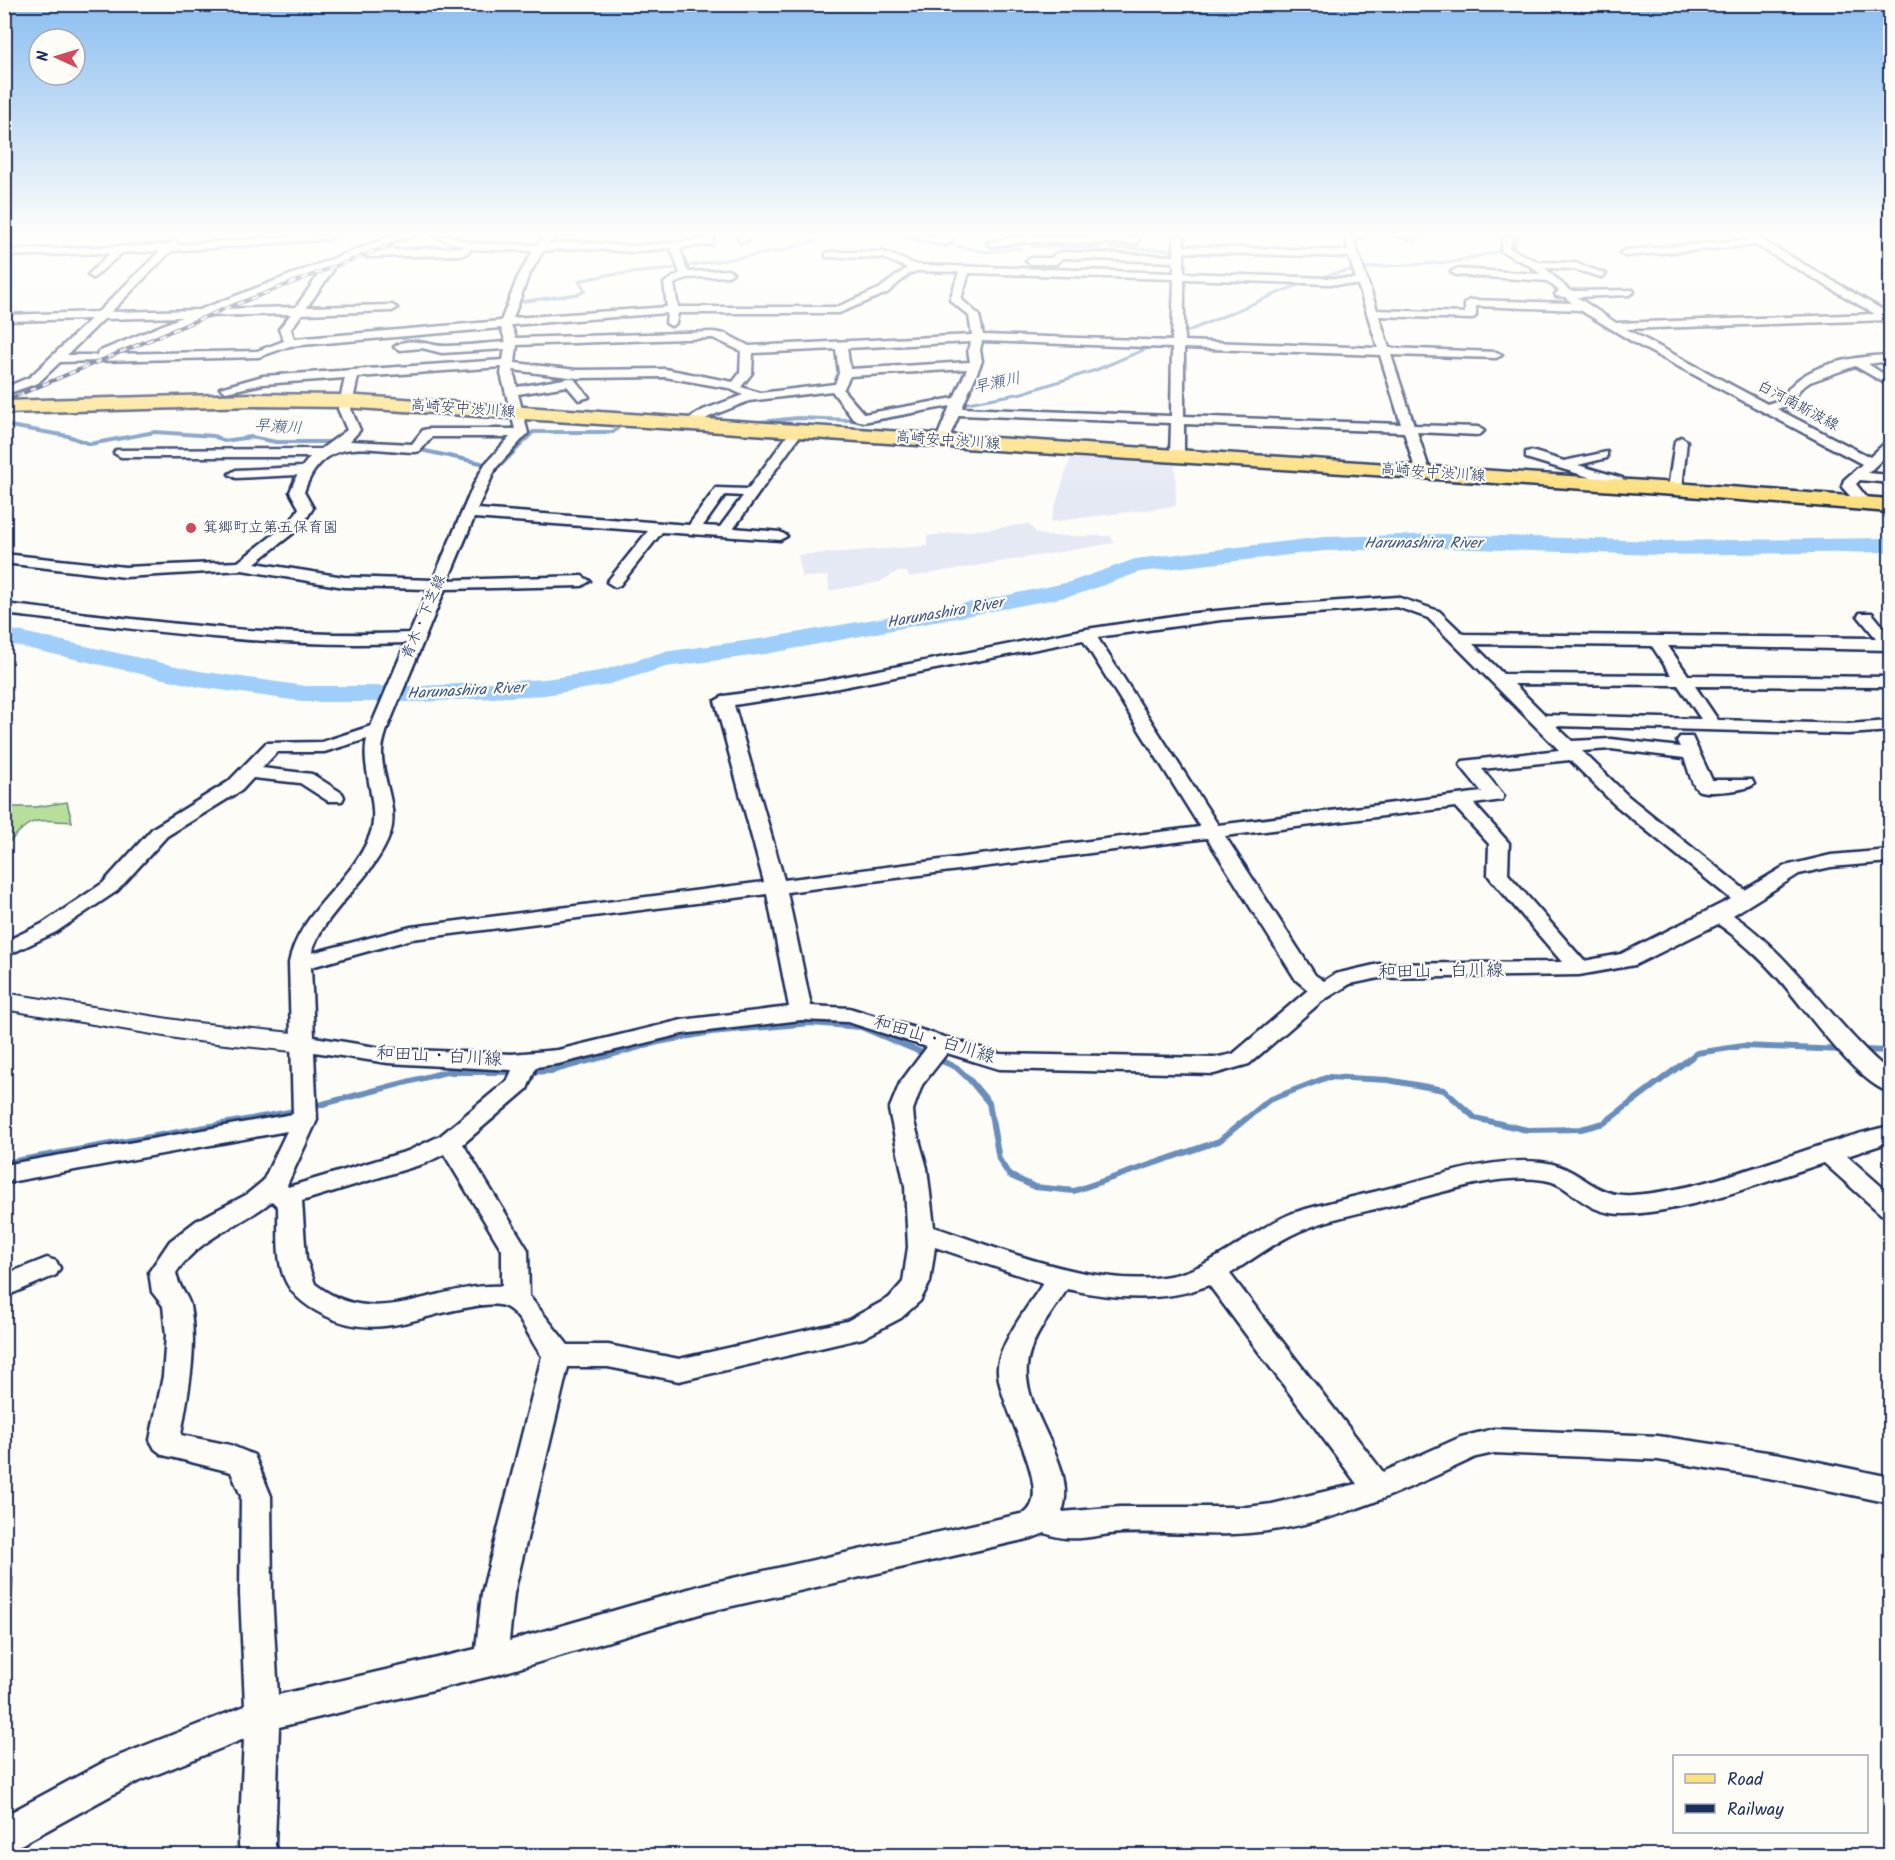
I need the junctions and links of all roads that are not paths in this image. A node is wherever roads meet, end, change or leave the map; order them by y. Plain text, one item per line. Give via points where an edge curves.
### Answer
1 (93, 323) edge
2 (177, 323) edge
3 (290, 323) edge
4 (505, 323) joint
5 (671, 323) edge
6 (975, 323) edge
7 (1177, 323) edge
8 (1376, 323) edge
9 (1609, 323) edge
10 (1724, 323) edge
11 (1614, 326) junction
12 (711, 335) junction
13 (669, 336) junction
14 (978, 338) junction
15 (1176, 340) junction
16 (290, 343) junction
17 (511, 343) junction
18 (841, 346) junction
19 (682, 348) dead end
20 (389, 349) dead end
21 (747, 350) junction
22 (1385, 351) junction
23 (259, 354) junction
24 (1496, 355) dead end
25 (1890, 358) edge
26 (57, 359) junction
27 (90, 359) junction
28 (369, 359) dead end
29 (1858, 363) junction
30 (508, 365) junction
31 (974, 365) junction
32 (375, 371) junction
33 (353, 373) junction
34 (845, 373) junction
35 (263, 380) junction
36 (613, 380) dead end
37 (570, 382) junction
38 (1890, 383) edge
39 (735, 386) junction
40 (226, 388) dead end
41 (836, 388) junction
42 (4, 392) edge
43 (511, 392) junction
44 (709, 395) dead end
45 (757, 396) junction
46 (583, 397) dead end
47 (343, 401) junction
48 (735, 402) junction
49 (956, 406) junction
50 (4, 407) edge
51 (1766, 408) junction
52 (516, 412) junction
53 (1178, 420) junction
54 (689, 424) junction
55 (1409, 428) junction
56 (797, 431) junction
57 (1478, 431) dead end
58 (522, 433) junction
59 (942, 440) junction
60 (1681, 441) dead end
61 (343, 443) junction
62 (1890, 446) edge
63 (121, 453) dead end
64 (325, 453) junction
65 (1602, 454) dead end
66 (1531, 455) dead end
67 (1178, 456) junction
68 (1871, 463) junction
69 (1563, 465) junction
70 (305, 471) junction
71 (1424, 472) junction
72 (236, 474) dead end
73 (1859, 476) junction
74 (1890, 479) edge
75 (1620, 485) junction
76 (1675, 489) junction
77 (753, 493) junction
78 (1864, 503) junction
79 (1890, 506) edge
80 (468, 513) junction
81 (657, 528) junction
82 (693, 530) junction
83 (724, 532) junction
84 (780, 536) dead end
85 (4, 558) edge
86 (242, 566) junction
87 (582, 581) dead end
88 (615, 582) dead end
89 (437, 585) junction
90 (4, 609) edge
91 (1866, 616) dead end
92 (1087, 634) junction
93 (1456, 639) junction
94 (1657, 640) junction
95 (413, 641) junction
96 (1890, 644) edge
97 (1497, 679) junction
98 (1683, 680) junction
99 (1890, 682) edge
100 (381, 720) junction
101 (1539, 720) junction
102 (1679, 723) junction
103 (1713, 725) junction
104 (1890, 726) edge
105 (1569, 750) junction
106 (1692, 754) junction
107 (249, 771) junction
108 (1745, 784) dead end
109 (335, 797) dead end
110 (1459, 800) junction
111 (1212, 831) junction
112 (1890, 856) edge
113 (776, 888) junction
114 (1744, 899) junction
115 (1719, 915) junction
116 (4, 951) edge
117 (300, 963) junction
118 (1579, 968) junction
119 (1324, 990) junction
120 (4, 1001) edge
121 (801, 1013) junction
122 (302, 1043) junction
123 (934, 1053) junction
124 (524, 1068) junction
125 (1890, 1084) edge
126 (305, 1120) junction
127 (1890, 1134) edge
128 (449, 1142) junction
129 (1827, 1152) junction
130 (4, 1174) edge
131 (278, 1192) junction
132 (1890, 1208) edge
133 (924, 1233) junction
134 (47, 1268) dead end
135 (1214, 1272) junction
136 (1060, 1278) junction
137 (4, 1287) edge
138 (515, 1300) junction
139 (557, 1353) junction
140 (1378, 1489) junction
141 (1890, 1490) edge
142 (1043, 1518) junction
143 (491, 1661) junction
144 (262, 1715) junction
145 (4, 1836) edge
146 (260, 1856) edge

1 - 26 street
2 - 27 street
3 - 16 street via 285,329
4 - 16 street via 359,342
4 - 17 street
5 - 13 street
6 - 14 street
7 - 15 street
8 - 22 street
9 - 11 street, 白河南斯波線
10 - 11 street
11 - 51 street, 白河南斯波線
12 - 13 street
12 - 19 street
12 - 21 street via 722,336
13 - 17 street
14 - 15 street via 1151,343
14 - 18 street
14 - 31 street
15 - 22 street
15 - 53 street
16 - 23 street
17 - 20 street via 442,350 422,345
17 - 30 street
18 - 21 street
18 - 34 street
21 - 39 street via 746,373
22 - 24 street
22 - 55 street
23 - 27 street
23 - 35 street
25 - 29 street
26 - 27 street
26 - 42 street via 34,380
28 - 32 street
29 - 38 street
29 - 51 street via 1820,373 1796,385 1788,401
30 - 32 street
30 - 39 street via 577,374 665,373
30 - 43 street
31 - 34 street
31 - 49 street
32 - 33 street
33 - 35 street
33 - 47 street
34 - 41 street via 842,385
35 - 40 street
36 - 37 street
37 - 43 street
37 - 46 street
39 - 45 street
41 - 45 street
41 - 49 street via 857,416 863,418
43 - 52 street
44 - 48 street
45 - 48 street
47 - 50 main road, 高崎安中渋川線
47 - 52 main road, 高崎安中渋川線
47 - 61 street via 345,420 354,430
48 - 54 street
49 - 53 street
49 - 59 street
51 - 68 street, 白河南斯波線
52 - 54 main road, 高崎安中渋川線
52 - 58 street
53 - 55 street
53 - 67 street
54 - 56 main road, 高崎安中渋川線
55 - 57 street
55 - 71 street
56 - 59 main road, 高崎安中渋川線
56 - 77 street
58 - 61 street via 428,433 415,448
58 - 80 street, 青木・下芝線 via 490,467
59 - 67 main road, 高崎安中渋川線
60 - 76 street
61 - 64 street
62 - 68 street
63 - 64 street
64 - 70 street
65 - 69 street
66 - 69 street
67 - 71 main road, 高崎安中渋川線
68 - 73 street
69 - 75 street
70 - 72 street
70 - 86 street via 297,492 306,508 304,514 270,547
71 - 75 main road, 高崎安中渋川線
73 - 74 street
73 - 78 street via 1849,487
75 - 76 main road, 高崎安中渋川線
76 - 78 main road, 高崎安中渋川線
77 - 82 street via 721,491
77 - 83 street
78 - 79 main road, 高崎安中渋川線
80 - 81 street
80 - 89 street, 青木・下芝線
81 - 82 street
81 - 88 street
82 - 83 street
83 - 84 street
85 - 86 street via 125,572
86 - 89 street via 344,582
87 - 89 street
89 - 95 street, 青木・下芝線
90 - 95 street via 241,637
91 - 96 street
92 - 93 street via 1185,619 1397,602 1433,614
92 - 111 street
92 - 113 street via 790,693 724,700
93 - 94 street
93 - 97 street
94 - 96 street
94 - 98 street
95 - 100 street, 青木・下芝線
97 - 98 street
97 - 101 street
98 - 99 street
98 - 103 street
100 - 107 street via 324,747 272,747
100 - 117 street, 青木・下芝線 via 373,752 383,821 381,833 368,861 315,925 303,946
101 - 102 street
101 - 105 street
102 - 103 street
102 - 106 street
103 - 104 street via 1848,729
105 - 106 street via 1611,744
105 - 110 street via 1469,765 1495,796
105 - 114 street via 1621,800
106 - 108 street via 1705,786
107 - 109 street via 305,778
107 - 116 street via 235,786 160,832 110,887 49,928
110 - 111 street
110 - 118 street via 1500,843 1498,875
111 - 113 street
111 - 119 street via 1307,980
112 - 114 street, 和田山・白川線 via 1831,861 1792,870
113 - 117 street via 411,933
113 - 121 street
114 - 115 street, 和田山・白川線
115 - 118 street, 和田山・白川線 via 1627,960
115 - 125 street via 1755,941 1855,1056
117 - 122 street, 青木・下芝線
118 - 119 street, 和田山・白川線 via 1379,971 1343,979
119 - 123 street, 和田山・白川線 via 1241,1059 1214,1066 999,1061
120 - 122 street, 和田山・白川線 via 188,1031
121 - 123 street, 和田山・白川線 via 849,1015
121 - 124 street, 和田山・白川線 via 682,1027
122 - 124 street, 和田山・白川線 via 388,1056
122 - 126 street, 青木・下芝線
123 - 133 street via 908,1090 900,1112 912,1153
124 - 128 street
126 - 130 street
126 - 131 street
127 - 129 street
128 - 131 street via 417,1158
128 - 138 street via 515,1250
129 - 132 street
129 - 135 street via 1685,1196 1625,1204 1600,1202 1550,1172 1488,1174 1309,1217 1268,1236
131 - 138 street via 291,1204 292,1262 303,1289 336,1312 377,1319 476,1296
131 - 144 street via 205,1228 179,1248 162,1272 166,1292 177,1303 180,1335 165,1440 173,1446 230,1457 243,1464 256,1496
133 - 136 street
133 - 139 street via 915,1287 909,1296 872,1322 853,1330 679,1370 662,1370 598,1354
134 - 137 street
135 - 136 street via 1193,1281 1165,1285 1088,1284
135 - 140 street
136 - 142 street via 1011,1365 1016,1391 1049,1486 1049,1509
138 - 139 street
139 - 143 street via 498,1593
140 - 141 street via 1471,1446 1494,1441 1658,1448 1780,1467
140 - 142 street via 1247,1520 1120,1520 1065,1527
142 - 143 street via 1032,1525 706,1598
143 - 144 street
144 - 145 street via 118,1773
144 - 146 street

